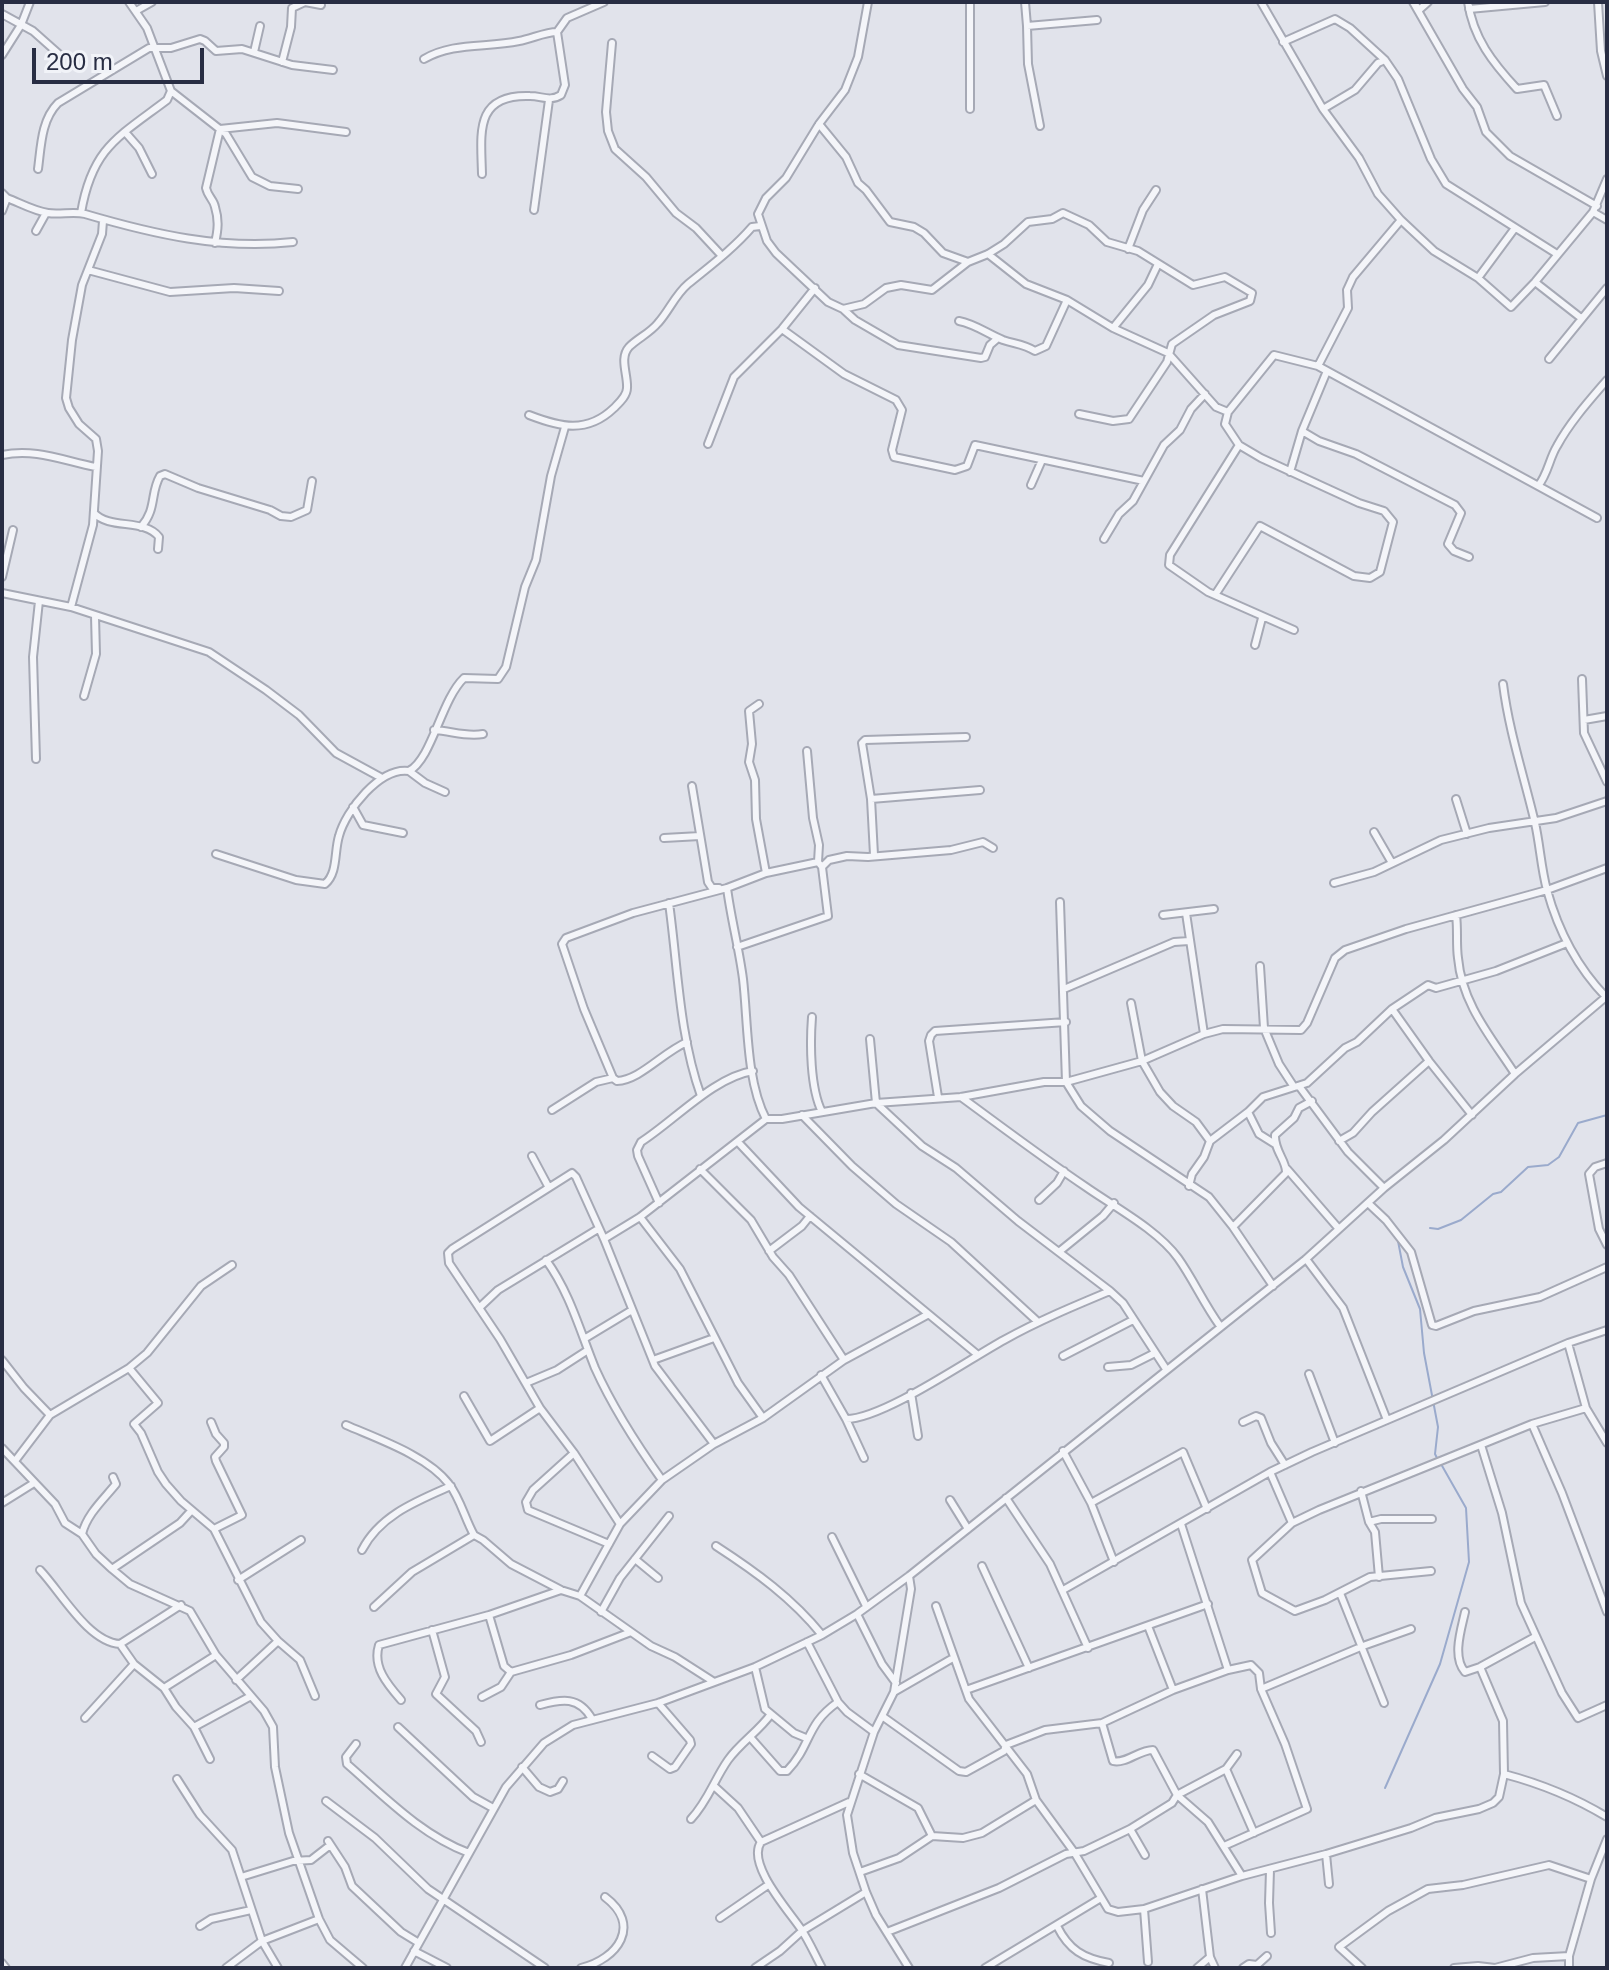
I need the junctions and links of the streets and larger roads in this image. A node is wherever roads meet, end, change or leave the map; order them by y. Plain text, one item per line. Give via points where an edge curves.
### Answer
1 (30, 2) edge
2 (129, 2) edge
3 (152, 2) edge
4 (604, 2) edge
5 (868, 2) edge
6 (970, 2) edge
7 (1025, 2) edge
8 (1261, 2) edge
9 (1414, 2) edge
10 (1428, 2) edge
11 (1540, 2) edge
12 (1598, 2) edge
13 (321, 5) dead end
14 (1468, 6) edge
15 (136, 11) junction
16 (2, 14) edge
17 (1097, 20) dead end
18 (21, 25) junction
19 (260, 26) dead end
20 (1027, 26) junction
21 (557, 32) junction
22 (1283, 42) junction
23 (612, 43) dead end
24 (155, 47) junction
25 (254, 52) junction
26 (2, 55) edge
27 (60, 55) dead end
28 (424, 59) dead end
29 (1385, 60) junction
30 (282, 62) junction
31 (333, 70) dead end
32 (1607, 76) edge
33 (171, 91) junction
34 (549, 100) junction
35 (970, 109) dead end
36 (1323, 109) junction
37 (1557, 116) dead end
38 (819, 124) junction
39 (1040, 126) dead end
40 (220, 129) junction
41 (125, 132) junction
42 (346, 132) dead end
43 (38, 169) dead end
44 (152, 174) dead end
45 (482, 174) dead end
46 (1607, 179) edge
47 (298, 189) dead end
48 (1156, 190) dead end
49 (4, 196) edge
50 (1595, 209) junction
51 (534, 210) dead end
52 (2, 211) edge
53 (46, 213) junction
54 (81, 213) junction
55 (1401, 220) junction
56 (1607, 220) edge
57 (103, 221) junction
58 (760, 226) junction
59 (1515, 228) junction
60 (36, 231) dead end
61 (293, 242) dead end
62 (215, 243) junction
63 (1128, 249) junction
64 (988, 254) junction
65 (1557, 254) junction
66 (722, 256) junction
67 (968, 262) junction
68 (1158, 264) junction
69 (88, 270) junction
70 (1478, 278) junction
71 (1535, 282) junction
72 (815, 288) junction
73 (1607, 288) edge
74 (279, 291) dead end
75 (1067, 300) junction
76 (843, 309) junction
77 (1581, 318) junction
78 (959, 321) dead end
79 (1113, 328) junction
80 (782, 329) junction
81 (998, 338) junction
82 (1168, 353) junction
83 (1549, 359) dead end
84 (1318, 366) junction
85 (1327, 371) junction
86 (1607, 380) edge
87 (1205, 394) junction
88 (1228, 412) junction
89 (1079, 414) dead end
90 (529, 415) dead end
91 (565, 427) junction
92 (1302, 431) junction
93 (708, 444) dead end
94 (1239, 445) junction
95 (2, 455) edge
96 (1042, 460) junction
97 (96, 467) junction
98 (1290, 472) junction
99 (312, 481) dead end
100 (1144, 481) junction
101 (1031, 485) dead end
102 (1538, 486) junction
103 (94, 513) junction
104 (1597, 518) dead end
105 (100, 520) junction
106 (93, 525) junction
107 (141, 527) junction
108 (13, 530) dead end
109 (1104, 539) dead end
110 (158, 549) dead end
111 (1469, 557) dead end
112 (2, 577) edge
113 (2, 593) edge
114 (1215, 595) junction
115 (39, 601) junction
116 (71, 607) junction
117 (95, 616) junction
118 (1262, 618) junction
119 (1294, 630) dead end
120 (1255, 645) dead end
121 (1582, 679) dead end
122 (1503, 684) dead end
123 (84, 696) dead end
124 (759, 704) dead end
125 (1607, 716) edge
126 (1584, 720) junction
127 (434, 730) junction
128 (483, 734) dead end
129 (966, 737) dead end
130 (807, 751) dead end
131 (36, 759) dead end
132 (409, 771) junction
133 (380, 777) junction
134 (1607, 782) edge
135 (692, 786) dead end
136 (980, 790) dead end
137 (445, 792) dead end
138 (871, 799) junction
139 (1456, 799) dead end
140 (1607, 801) edge
141 (353, 807) junction
142 (1535, 822) junction
143 (1374, 832) dead end
144 (403, 833) dead end
145 (1467, 834) junction
146 (700, 836) junction
147 (664, 838) dead end
148 (993, 848) dead end
149 (216, 854) dead end
150 (874, 855) junction
151 (1392, 863) junction
152 (820, 864) junction
153 (1607, 868) edge
154 (766, 873) junction
155 (1334, 883) dead end
156 (727, 888) junction
157 (1547, 890) junction
158 (1060, 902) dead end
159 (669, 903) junction
160 (1214, 909) dead end
161 (1186, 913) junction
162 (1163, 915) dead end
163 (1456, 915) junction
164 (1189, 941) junction
165 (1567, 943) junction
166 (737, 947) junction
167 (1260, 966) dead end
168 (1462, 982) junction
169 (1064, 989) junction
170 (1607, 996) edge
171 (1131, 1003) dead end
172 (1392, 1009) junction
173 (812, 1017) dead end
174 (1066, 1022) junction
175 (1264, 1028) junction
176 (1204, 1034) junction
177 (870, 1039) dead end
178 (687, 1042) junction
179 (1142, 1061) junction
180 (1429, 1061) junction
181 (753, 1071) junction
182 (1515, 1074) junction
183 (613, 1078) junction
184 (1066, 1082) junction
185 (1301, 1086) junction
186 (701, 1096) junction
187 (938, 1097) junction
188 (961, 1097) junction
189 (1312, 1101) junction
190 (876, 1103) junction
191 (552, 1110) dead end
192 (822, 1112) junction
193 (1248, 1112) junction
194 (802, 1115) junction
195 (1472, 1115) junction
196 (766, 1119) junction
197 (1210, 1141) junction
198 (1339, 1141) junction
199 (738, 1142) junction
200 (1275, 1144) junction
201 (532, 1156) dead end
202 (1607, 1163) edge
203 (700, 1169) junction
204 (1287, 1169) junction
205 (1064, 1171) junction
206 (548, 1186) junction
207 (1189, 1186) junction
208 (1384, 1188) junction
209 (1039, 1200) dead end
210 (659, 1203) junction
211 (1114, 1203) junction
212 (1368, 1203) junction
213 (810, 1216) junction
214 (640, 1217) junction
215 (1233, 1227) junction
216 (598, 1229) junction
217 (1339, 1229) junction
218 (604, 1239) junction
219 (1607, 1245) edge
220 (769, 1251) junction
221 (1060, 1251) junction
222 (1306, 1259) junction
223 (546, 1260) junction
224 (232, 1265) dead end
225 (1607, 1267) edge
226 (1273, 1286) junction
227 (1110, 1291) junction
228 (479, 1308) junction
229 (632, 1310) junction
230 (927, 1315) junction
231 (1133, 1320) junction
232 (1038, 1322) junction
233 (1220, 1326) junction
234 (1607, 1330) edge
235 (714, 1338) junction
236 (584, 1339) junction
237 (1568, 1343) junction
238 (588, 1350) junction
239 (1155, 1353) junction
240 (978, 1355) junction
241 (1063, 1356) dead end
242 (2, 1360) edge
243 (653, 1360) junction
244 (844, 1360) junction
245 (1108, 1367) dead end
246 (129, 1368) junction
247 (1166, 1369) junction
248 (1309, 1374) dead end
249 (821, 1375) junction
250 (526, 1383) junction
251 (911, 1393) junction
252 (464, 1396) dead end
253 (540, 1408) junction
254 (1586, 1408) junction
255 (50, 1415) junction
256 (763, 1418) junction
257 (846, 1419) junction
258 (1387, 1420) junction
259 (211, 1422) dead end
260 (1243, 1422) dead end
261 (1532, 1424) junction
262 (346, 1425) dead end
263 (918, 1436) dead end
264 (1335, 1443) junction
265 (1607, 1443) edge
266 (714, 1444) junction
267 (1481, 1445) junction
268 (2, 1448) edge
269 (1063, 1451) junction
270 (574, 1453) junction
271 (864, 1458) dead end
272 (15, 1461) junction
273 (1285, 1465) junction
274 (1270, 1472) junction
275 (113, 1477) dead end
276 (662, 1480) junction
277 (34, 1483) junction
278 (451, 1486) junction
279 (1361, 1491) junction
280 (1006, 1498) junction
281 (950, 1500) dead end
282 (2, 1503) edge
283 (1091, 1503) junction
284 (1207, 1509) junction
285 (191, 1511) junction
286 (669, 1516) dead end
287 (1432, 1519) dead end
288 (1369, 1522) junction
289 (1292, 1523) junction
290 (620, 1524) junction
291 (1181, 1524) junction
292 (214, 1529) junction
293 (968, 1529) junction
294 (82, 1534) junction
295 (474, 1535) junction
296 (832, 1537) dead end
297 (301, 1540) dead end
298 (609, 1544) junction
299 (716, 1546) dead end
300 (362, 1550) dead end
301 (635, 1559) junction
302 (1114, 1562) junction
303 (982, 1566) dead end
304 (112, 1569) junction
305 (40, 1570) dead end
306 (1431, 1571) dead end
307 (909, 1576) junction
308 (1379, 1577) junction
309 (658, 1578) dead end
310 (238, 1580) junction
311 (561, 1590) junction
312 (1063, 1590) junction
313 (1340, 1593) junction
314 (580, 1596) junction
315 (1208, 1604) junction
316 (181, 1605) junction
317 (866, 1606) junction
318 (936, 1606) dead end
319 (374, 1607) dead end
320 (601, 1612) junction
321 (1465, 1612) dead end
322 (1607, 1612) edge
323 (857, 1614) junction
324 (489, 1615) junction
325 (1148, 1626) junction
326 (1411, 1629) dead end
327 (432, 1630) junction
328 (631, 1632) junction
329 (822, 1635) junction
330 (1535, 1637) junction
331 (278, 1641) junction
332 (807, 1642) junction
333 (120, 1644) junction
334 (1363, 1646) junction
335 (1088, 1648) junction
336 (216, 1655) junction
337 (953, 1658) junction
338 (134, 1664) junction
339 (755, 1667) junction
340 (1480, 1667) junction
341 (1029, 1668) junction
342 (1228, 1670) junction
343 (511, 1672) junction
344 (236, 1680) junction
345 (714, 1682) junction
346 (896, 1683) junction
347 (164, 1688) junction
348 (1261, 1689) junction
349 (966, 1690) junction
350 (1173, 1690) junction
351 (894, 1692) junction
352 (251, 1696) junction
353 (315, 1696) dead end
354 (482, 1697) dead end
355 (401, 1700) dead end
356 (838, 1702) junction
357 (658, 1703) junction
358 (1384, 1703) dead end
359 (540, 1705) dead end
360 (1607, 1705) edge
361 (771, 1714) junction
362 (882, 1716) junction
363 (85, 1718) dead end
364 (592, 1719) junction
365 (1102, 1723) junction
366 (194, 1727) junction
367 (398, 1727) dead end
368 (874, 1732) junction
369 (750, 1737) junction
370 (806, 1738) junction
371 (481, 1742) dead end
372 (356, 1744) dead end
373 (1006, 1745) junction
374 (1237, 1754) dead end
375 (652, 1756) dead end
376 (210, 1759) dead end
377 (522, 1767) junction
378 (1226, 1769) junction
379 (859, 1774) junction
380 (1504, 1774) junction
381 (177, 1779) dead end
382 (563, 1781) dead end
383 (714, 1786) junction
384 (1177, 1795) junction
385 (1036, 1800) junction
386 (326, 1801) dead end
387 (849, 1802) junction
388 (493, 1808) junction
389 (1607, 1817) edge
390 (691, 1819) dead end
391 (1130, 1829) junction
392 (1254, 1833) junction
393 (932, 1836) junction
394 (1607, 1839) edge
395 (761, 1842) junction
396 (1224, 1846) junction
397 (1074, 1852) junction
398 (469, 1853) junction
399 (1326, 1854) junction
400 (1145, 1855) dead end
401 (300, 1860) junction
402 (1270, 1870) junction
403 (860, 1872) junction
404 (1242, 1876) junction
405 (241, 1877) junction
406 (1591, 1879) junction
407 (1329, 1884) dead end
408 (768, 1885) junction
409 (1202, 1889) junction
410 (866, 1892) junction
411 (605, 1897) dead end
412 (444, 1898) junction
413 (1101, 1898) junction
414 (1144, 1909) junction
415 (251, 1910) junction
416 (720, 1918) dead end
417 (319, 1919) junction
418 (200, 1926) dead end
419 (1057, 1926) junction
420 (802, 1931) junction
421 (887, 1932) junction
422 (1271, 1933) dead end
423 (262, 1941) junction
424 (419, 1943) junction
425 (414, 1951) junction
426 (1267, 1956) dead end
427 (1569, 1956) junction
428 (1210, 1957) junction
429 (998, 1961) junction
430 (1148, 1962) dead end
431 (2, 1963) edge
432 (1109, 1963) dead end
433 (361, 1966) edge
434 (1259, 1966) edge
435 (6, 1968) edge
436 (226, 1968) edge
437 (278, 1968) edge
438 (351, 1968) edge
439 (405, 1968) edge
440 (447, 1968) edge
441 (545, 1968) edge
442 (581, 1968) edge
443 (755, 1968) edge
444 (822, 1968) edge
445 (909, 1968) edge
446 (985, 1968) edge
447 (1006, 1968) edge
448 (1197, 1968) edge
449 (1215, 1968) edge
450 (1243, 1968) edge
451 (1362, 1968) edge
452 (1454, 1968) edge
453 (1495, 1968) edge
454 (1569, 1968) edge

1 - 18 street
2 - 15 street
3 - 15 street
4 - 21 street via 567,18
5 - 38 street via 858,57 845,90
6 - 35 street
7 - 20 street
8 - 22 street
9 - 10 street via 1419,10
9 - 50 street via 1477,107 1486,132 1510,156
11 - 14 street
12 - 32 street
13 - 30 street via 305,2 292,8
14 - 37 street via 1480,43 1497,68 1517,89 1544,85
15 - 24 street
16 - 18 street
17 - 20 street
18 - 26 street
18 - 27 street
19 - 25 street
20 - 39 street
21 - 28 street via 489,47 456,47
21 - 34 street via 565,85 561,95
22 - 29 street via 1335,19
22 - 36 street
23 - 66 street via 606,112 615,149
24 - 25 street via 200,39 216,51
24 - 33 street
24 - 43 street via 52,109 46,117
25 - 30 street
29 - 36 street via 1355,90
29 - 59 street via 1446,184
30 - 31 street
33 - 40 street
33 - 41 street via 167,100
34 - 45 street via 515,98 485,111
34 - 51 street
36 - 55 street
38 - 58 street via 786,178 762,205
38 - 67 street via 890,222 914,227 943,253
40 - 42 street via 277,123
40 - 47 street via 252,177 270,186
40 - 62 street via 206,188 219,223
41 - 44 street
41 - 54 street via 102,154 86,187
46 - 50 street
48 - 63 street
49 - 52 street
49 - 53 street
50 - 56 street
50 - 65 street
53 - 54 street
53 - 60 street
54 - 57 street
55 - 70 street via 1434,251
55 - 84 street via 1353,277 1348,308
57 - 62 street
57 - 69 street
58 - 66 street via 752,227
58 - 72 street via 776,253
59 - 65 street
59 - 70 street
61 - 62 street
63 - 64 street via 1107,242 1089,225 1063,213 1028,222
63 - 68 street
64 - 67 street
64 - 75 street via 1026,284
65 - 71 street
66 - 91 street via 628,348 624,397 592,423
67 - 76 street via 932,290 886,288 864,304
68 - 79 street
68 - 82 street via 1193,285 1225,277 1248,288 1252,297 1184,334
69 - 74 street via 170,292
69 - 97 street via 66,398 79,424 96,439
70 - 71 street via 1511,307
71 - 77 street
72 - 76 street
72 - 80 street
73 - 77 street
75 - 79 street
75 - 81 street via 1040,350
76 - 81 street via 910,349 981,358
77 - 83 street
78 - 81 street
79 - 82 street
80 - 93 street via 734,377
80 - 96 street via 844,374 896,400 902,410 894,457 955,470 967,466 975,445
82 - 87 street
82 - 89 street via 1129,419
84 - 85 street
84 - 88 street via 1274,355
85 - 92 street
85 - 102 street
86 - 102 street via 1574,418
87 - 88 street
87 - 100 street via 1164,445
88 - 94 street via 1225,424
90 - 91 street
91 - 127 street via 506,667 498,679 469,677 460,682
92 - 98 street
92 - 111 street via 1455,505 1461,513 1448,544
94 - 98 street
94 - 114 street via 1170,555 1175,572
95 - 97 street via 38,453
96 - 100 street
96 - 101 street
97 - 103 street
98 - 114 street via 1390,516 1393,522 1380,572 1370,578 1354,576 1260,526
99 - 107 street via 307,510 287,518 165,474 156,482 152,509
100 - 109 street
102 - 104 street
103 - 105 street
103 - 106 street
105 - 106 street
105 - 107 street
106 - 116 street
107 - 110 street via 158,534
108 - 112 street
113 - 115 street
114 - 118 street
115 - 116 street
115 - 131 street via 33,657
116 - 117 street
117 - 123 street via 96,654
117 - 133 street via 209,652 299,715 336,753
118 - 119 street
118 - 120 street
121 - 126 street
122 - 142 street via 1508,726
124 - 154 street via 749,711 749,758
125 - 126 street
126 - 134 street via 1584,733
127 - 128 street via 465,737
127 - 132 street via 421,762
129 - 138 street via 865,740
130 - 152 street
132 - 133 street
132 - 137 street
133 - 141 street
135 - 146 street
136 - 138 street
138 - 150 street
139 - 145 street
140 - 142 street
141 - 144 street via 363,825
141 - 149 street via 342,827 332,877 325,884
142 - 145 street
142 - 157 street
143 - 151 street
145 - 151 street
146 - 147 street
146 - 156 street via 708,882 712,888
148 - 150 street via 983,842 951,850
150 - 152 street
151 - 155 street
152 - 154 street
152 - 166 street via 828,916
153 - 157 street
154 - 156 street
156 - 159 street
156 - 166 street
157 - 163 street
157 - 165 street
158 - 169 street
159 - 178 street
159 - 183 street via 566,938 562,944
160 - 161 street
161 - 162 street
161 - 164 street
163 - 168 street
163 - 175 street via 1339,953 1301,1030
164 - 169 street via 1174,942
164 - 176 street
165 - 168 street
165 - 170 street via 1588,978
166 - 181 street
167 - 175 street
168 - 172 street via 1428,985
168 - 182 street via 1474,1014
169 - 174 street
170 - 182 street
171 - 179 street
172 - 180 street
172 - 185 street
173 - 192 street via 810,1038
174 - 184 street
174 - 187 street via 935,1031 929,1041
175 - 176 street
175 - 185 street via 1279,1064
176 - 179 street
177 - 190 street
178 - 183 street via 660,1056 640,1075 626,1081
178 - 186 street
179 - 184 street
179 - 197 street via 1160,1092
180 - 195 street
180 - 198 street
181 - 186 street
181 - 196 street
182 - 195 street
183 - 191 street via 596,1082
184 - 188 street
184 - 207 street via 1081,1106 1110,1131
185 - 189 street
185 - 193 street via 1263,1097
186 - 210 street via 637,1150
187 - 188 street
187 - 190 street
188 - 205 street
189 - 198 street
189 - 200 street via 1277,1131
190 - 192 street
190 - 221 street via 922,1146
192 - 194 street
193 - 197 street
193 - 200 street via 1259,1134
194 - 196 street
194 - 232 street via 852,1166 951,1242
195 - 208 street
196 - 199 street
197 - 207 street
198 - 208 street
199 - 203 street
199 - 213 street
200 - 204 street
201 - 206 street
202 - 219 street via 1589,1174
203 - 210 street
203 - 220 street via 751,1220
204 - 215 street
204 - 217 street
205 - 209 street
205 - 211 street
206 - 216 street via 572,1173
206 - 228 street via 448,1253 449,1263
207 - 215 street via 1209,1197
208 - 212 street
210 - 214 street
211 - 221 street
211 - 233 street via 1177,1257
212 - 217 street
212 - 225 street via 1411,1252 1432,1325 1540,1297
213 - 220 street
213 - 230 street
214 - 218 street
214 - 235 street via 680,1269
215 - 226 street
216 - 218 street
216 - 223 street
217 - 222 street
218 - 229 street
220 - 244 street
221 - 227 street
222 - 226 street
222 - 258 street via 1343,1308
223 - 228 street
223 - 236 street
224 - 246 street via 201,1286
226 - 233 street
227 - 231 street
227 - 232 street
228 - 250 street
229 - 236 street
229 - 243 street
230 - 240 street
230 - 244 street
231 - 239 street
231 - 241 street
232 - 240 street
233 - 247 street
234 - 237 street
235 - 243 street
235 - 256 street
236 - 238 street
237 - 254 street
237 - 258 street
238 - 250 street
238 - 276 street via 635,1443
239 - 245 street via 1131,1365
239 - 247 street
240 - 251 street
242 - 255 street
243 - 266 street
244 - 249 street
246 - 255 street
246 - 285 street via 158,1403 134,1424 158,1472
247 - 269 street
248 - 264 street
249 - 256 street
249 - 257 street
250 - 253 street
251 - 257 street via 858,1419
251 - 263 street
252 - 253 street via 490,1441
253 - 270 street
254 - 261 street
254 - 265 street
255 - 272 street
256 - 266 street
257 - 271 street
258 - 264 street
259 - 292 street via 224,1443 216,1461 242,1515
260 - 273 street via 1261,1418
261 - 267 street
261 - 322 street
262 - 278 street via 399,1447
264 - 273 street
266 - 276 street
267 - 279 street
267 - 330 street via 1517,1590
268 - 272 street
269 - 280 street
269 - 283 street
270 - 290 street
270 - 298 street via 533,1490 528,1510
272 - 277 street
273 - 274 street
274 - 284 street
274 - 289 street
275 - 294 street via 116,1484
276 - 290 street
277 - 282 street
277 - 294 street via 65,1523
278 - 295 street
278 - 300 street via 395,1514
279 - 288 street
279 - 289 street
280 - 293 street
280 - 312 street
281 - 293 street
283 - 284 street via 1183,1452
283 - 302 street
284 - 291 street
285 - 292 street
285 - 304 street
286 - 301 street
287 - 288 street
288 - 308 street via 1375,1532
289 - 313 street via 1252,1560 1262,1593 1295,1611
290 - 298 street
291 - 302 street
291 - 315 street
292 - 310 street
293 - 307 street
294 - 304 street
295 - 311 street via 511,1564
295 - 319 street via 412,1572
296 - 317 street
297 - 310 street
298 - 314 street
299 - 329 street via 782,1592
301 - 309 street
301 - 320 street
302 - 312 street
303 - 341 street
304 - 316 street via 130,1584
305 - 333 street via 93,1634
306 - 308 street
307 - 317 street
307 - 346 street
308 - 313 street
310 - 331 street
311 - 314 street
311 - 324 street
312 - 335 street
313 - 334 street
314 - 320 street
315 - 325 street
315 - 342 street
316 - 333 street
316 - 336 street
317 - 323 street
318 - 337 street
320 - 328 street
321 - 340 street via 1459,1664 1465,1672
323 - 329 street
323 - 346 street
324 - 327 street
324 - 343 street via 504,1666
325 - 335 street
325 - 350 street
326 - 334 street
327 - 355 street via 385,1642 377,1650 385,1681
327 - 371 street via 445,1677 436,1694
328 - 343 street
328 - 345 street
329 - 332 street
330 - 340 street
330 - 360 street via 1578,1718
331 - 344 street
331 - 353 street via 300,1660
332 - 339 street
332 - 356 street
333 - 338 street
334 - 348 street
334 - 358 street
335 - 341 street
336 - 344 street
336 - 347 street
337 - 349 street
337 - 351 street
338 - 347 street
338 - 363 street
339 - 345 street
339 - 361 street via 765,1709
340 - 380 street via 1503,1721
341 - 349 street
342 - 348 street via 1255,1667
342 - 350 street
343 - 354 street via 501,1687
344 - 352 street
345 - 357 street
346 - 351 street
347 - 366 street
348 - 392 street via 1307,1809
349 - 373 street
350 - 365 street
351 - 362 street
352 - 366 street
352 - 401 street via 273,1727 275,1767
356 - 368 street
356 - 370 street
357 - 364 street
357 - 375 street via 691,1744 670,1769
359 - 364 street via 572,1700
361 - 369 street
361 - 370 street
362 - 368 street
362 - 373 street via 959,1771 972,1771
364 - 377 street via 544,1743
365 - 373 street via 1045,1730
365 - 384 street via 1113,1761 1153,1750
366 - 376 street
367 - 388 street via 473,1797
368 - 379 street
369 - 370 street via 785,1772 804,1751
369 - 383 street via 730,1757
372 - 398 street via 347,1764 423,1829
373 - 385 street via 1027,1774
374 - 378 street
377 - 382 street via 550,1792
377 - 388 street
378 - 384 street
378 - 392 street
379 - 387 street
379 - 393 street via 918,1808
380 - 389 street via 1546,1785
380 - 399 street via 1499,1797 1487,1807 1435,1818
381 - 405 street via 232,1850
383 - 390 street
383 - 395 street via 738,1808
384 - 391 street
384 - 396 street via 1208,1822
385 - 393 street via 982,1833
385 - 397 street
386 - 412 street
387 - 395 street
387 - 403 street via 848,1835
388 - 398 street
391 - 397 street
391 - 400 street
392 - 396 street
393 - 403 street via 899,1858
394 - 406 street
395 - 408 street via 758,1851
396 - 404 street
397 - 413 street
397 - 421 street
398 - 412 street
399 - 402 street
399 - 407 street
401 - 405 street
401 - 417 street
401 - 424 street via 311,1860 328,1844 352,1886
402 - 404 street
402 - 422 street
403 - 410 street
404 - 409 street
405 - 415 street
406 - 427 street
406 - 451 street via 1549,1865 1428,1889 1339,1947
408 - 416 street
408 - 420 street
409 - 414 street
409 - 428 street
410 - 420 street
410 - 421 street
411 - 442 street via 619,1910 619,1944 603,1962
412 - 424 street
412 - 441 street
413 - 414 street via 1108,1909 1118,1912
413 - 419 street
414 - 430 street
415 - 418 street
415 - 423 street
417 - 423 street
417 - 433 street via 330,1940
419 - 429 street
419 - 432 street via 1076,1952
420 - 443 street
420 - 444 street
421 - 445 street
423 - 436 street
423 - 437 street
424 - 425 street
425 - 439 street
425 - 440 street
426 - 434 street
427 - 453 street
427 - 454 street
428 - 448 street
428 - 449 street
429 - 446 street
429 - 447 street
431 - 435 street
433 - 438 street
434 - 450 street
452 - 453 street

